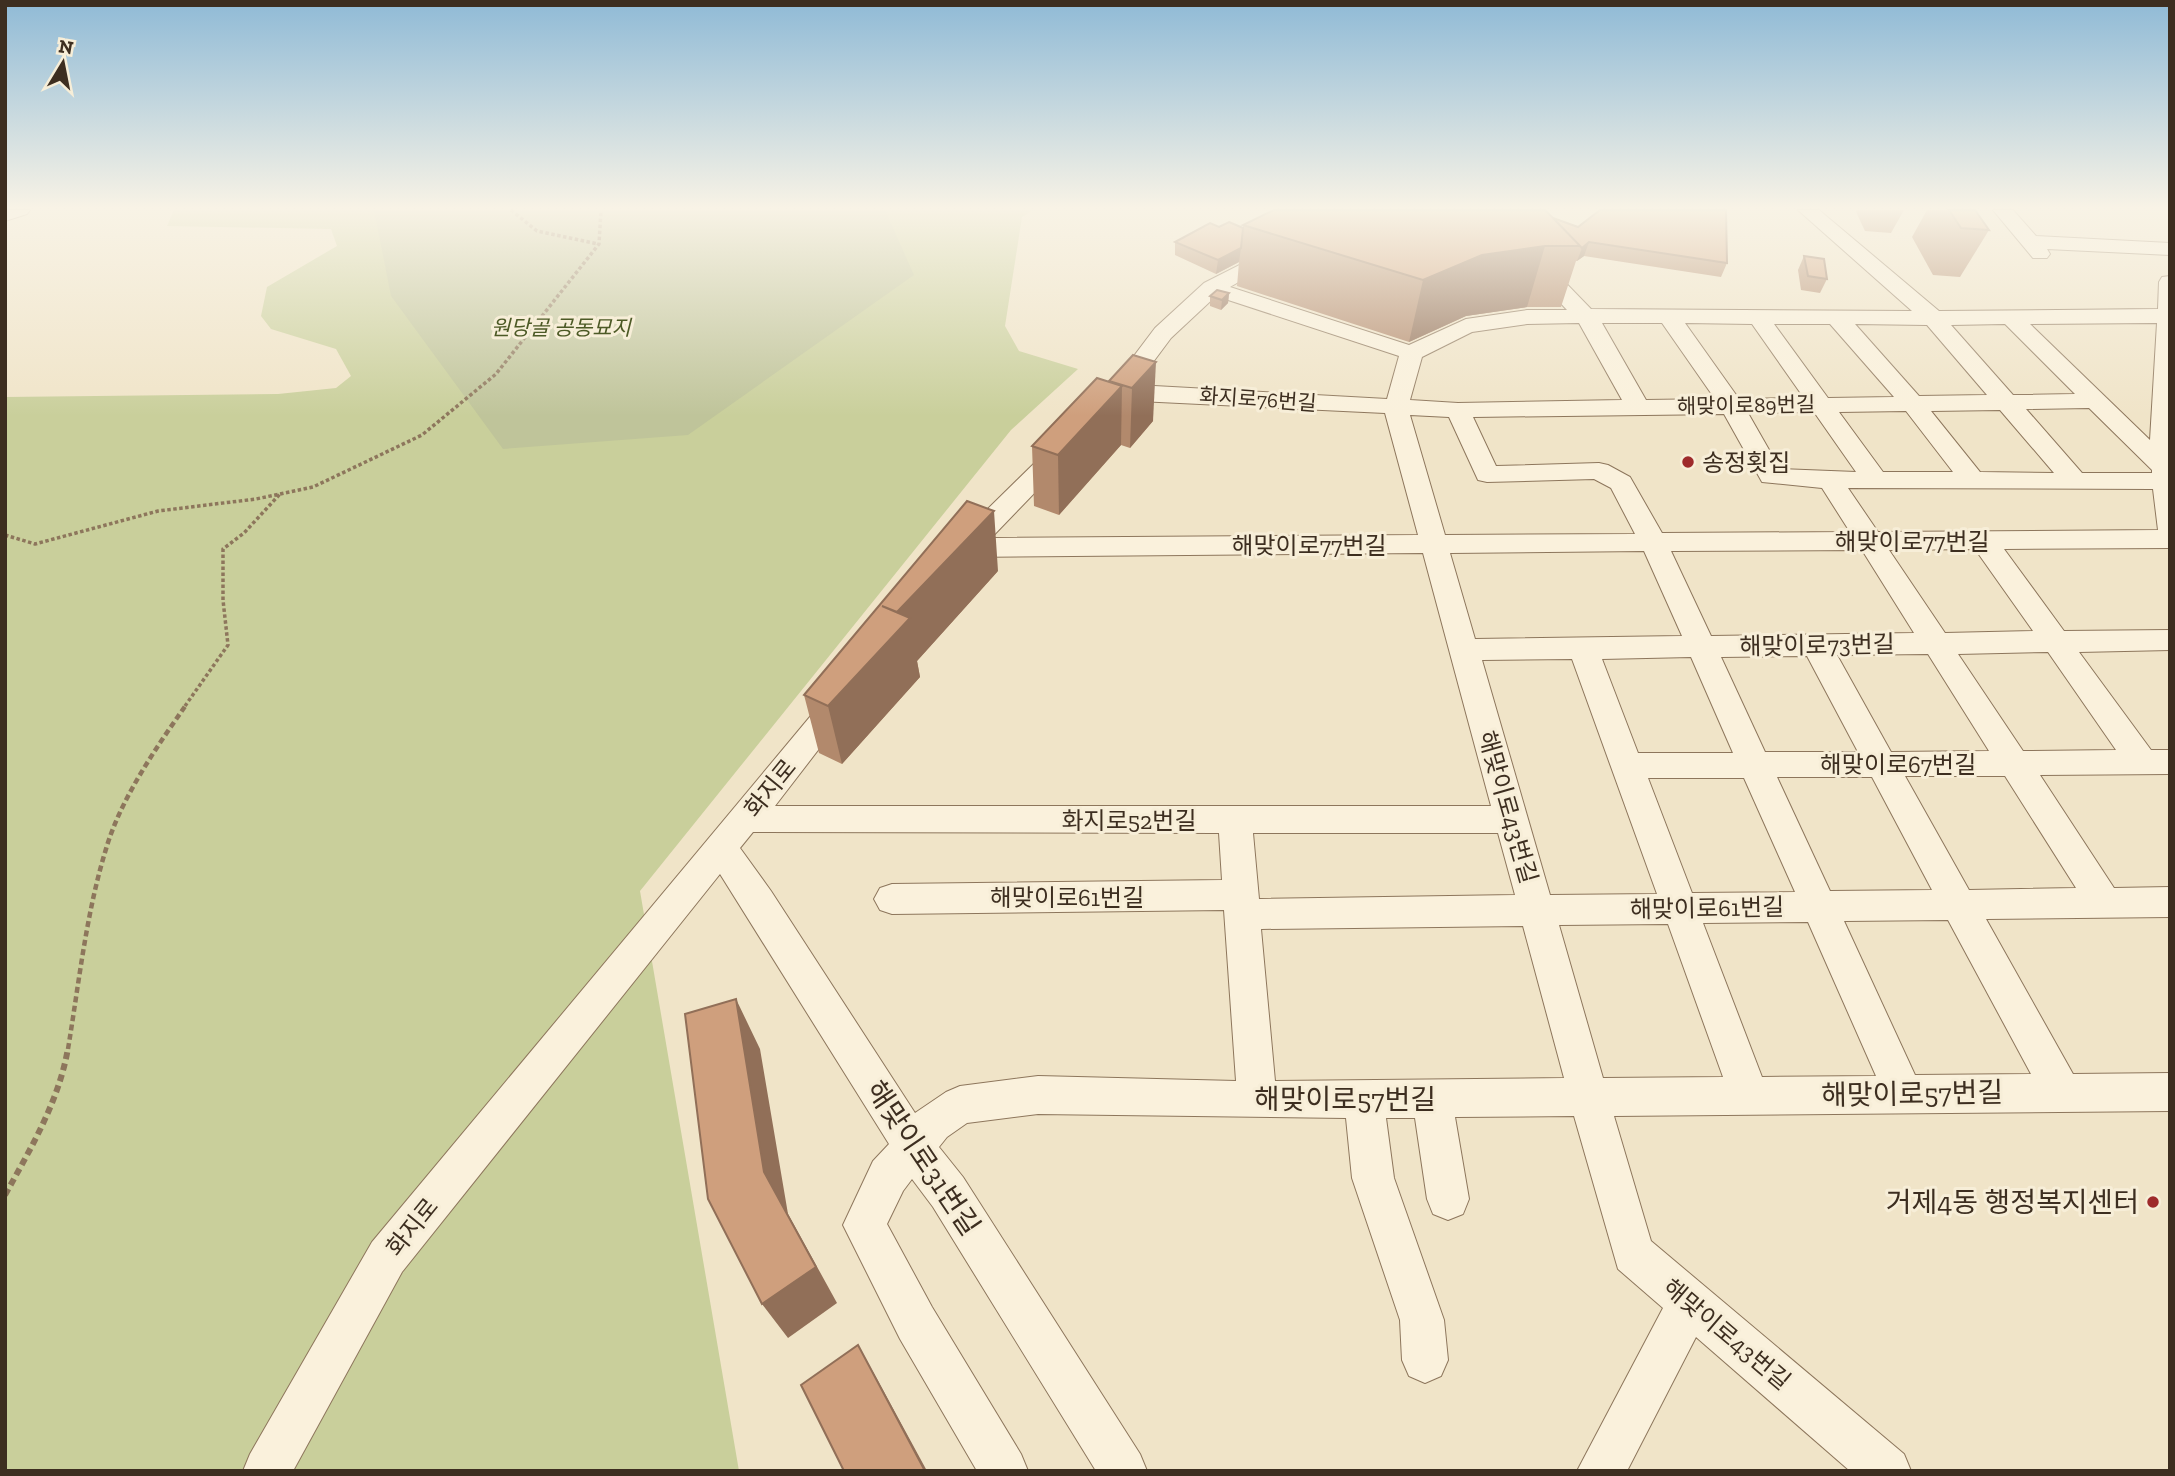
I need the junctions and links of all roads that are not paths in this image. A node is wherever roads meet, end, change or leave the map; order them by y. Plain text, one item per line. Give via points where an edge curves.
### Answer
1 (1229, 279) edge
2 (1550, 279) edge
3 (1888, 279) edge
4 (2170, 282) edge
5 (1212, 288) junction
6 (1585, 316) junction
7 (2168, 316) edge
8 (1669, 317) junction
9 (2010, 317) junction
10 (1759, 318) junction
11 (1837, 318) junction
12 (1933, 318) junction
13 (1411, 353) junction
14 (2097, 401) junction
15 (2008, 403) junction
16 (1821, 404) junction
17 (1913, 404) junction
18 (1731, 405) junction
19 (1638, 407) junction
20 (1395, 408) junction
21 (1101, 410) junction
22 (1458, 410) junction
23 (2164, 474) junction
24 (1830, 480) junction
25 (1875, 480) junction
26 (1972, 480) junction
27 (2074, 480) junction
28 (2170, 527) edge
29 (2170, 539) edge
30 (1983, 540) junction
31 (1870, 541) junction
32 (1654, 542) junction
33 (1434, 544) junction
34 (2170, 640) edge
35 (2056, 642) junction
36 (1936, 643) junction
37 (1816, 645) junction
38 (1701, 647) junction
39 (1583, 648) junction
40 (1464, 650) junction
41 (860, 677) edge
42 (2014, 763) junction
43 (2156, 763) edge
44 (1882, 764) junction
45 (1755, 765) junction
46 (1627, 766) junction
47 (1235, 820) junction
48 (1512, 820) junction
49 (734, 833) junction
50 (892, 898) dead end
51 (2170, 902) edge
52 (2105, 903) junction
53 (1959, 904) junction
54 (1243, 905) junction
55 (1819, 906) junction
56 (1680, 908) junction
57 (1536, 910) junction
58 (2170, 1092) edge
59 (2062, 1093) junction
60 (1905, 1094) junction
61 (1750, 1096) junction
62 (1589, 1097) junction
63 (1364, 1099) junction
64 (1432, 1099) junction
65 (1257, 1100) junction
66 (914, 1148) junction
67 (1448, 1199) dead end
68 (1690, 1302) junction
69 (1425, 1360) dead end
70 (267, 1471) edge
71 (1004, 1471) edge
72 (1122, 1471) edge
73 (1601, 1471) edge
74 (1887, 1471) edge

1 - 5 street
2 - 6 street
3 - 12 street
4 - 7 street
5 - 13 street
5 - 21 street via 1163,333
6 - 8 street
6 - 13 street via 1527,317 1466,326
6 - 19 street
7 - 9 street
7 - 23 street
8 - 10 street
8 - 18 street
9 - 12 street
9 - 14 street
10 - 11 street
10 - 16 street
11 - 12 street
11 - 17 street
12 - 15 street
13 - 20 street
14 - 15 street, 해맞이로89번길
14 - 23 street
15 - 17 street, 해맞이로89번길
15 - 27 street
16 - 17 street, 해맞이로89번길
16 - 18 street, 해맞이로89번길
16 - 25 street
17 - 26 street
18 - 19 street, 해맞이로89번길
18 - 24 street via 1771,476
19 - 22 street, 해맞이로89번길
20 - 21 street, 화지로76번길
20 - 22 street, 해맞이로89번길
20 - 33 street, 해맞이로43번길
21 - 33 street, 해맞이로77번길 via 957,558
22 - 32 street via 1487,474 1599,471 1621,482
23 - 27 street
23 - 28 street
24 - 25 street
24 - 31 street
25 - 26 street
26 - 27 street
29 - 30 street, 해맞이로77번길
30 - 31 street, 해맞이로77번길
30 - 35 street
31 - 32 street, 해맞이로77번길
31 - 36 street
32 - 33 street, 해맞이로77번길
32 - 38 street
33 - 40 street, 해맞이로43번길
34 - 35 street, 해맞이로73번길
35 - 36 street, 해맞이로73번길
35 - 43 street
36 - 37 street, 해맞이로73번길
36 - 42 street
37 - 38 street, 해맞이로73번길
37 - 44 street
38 - 39 street, 해맞이로73번길
38 - 45 street
39 - 40 street, 해맞이로73번길
39 - 46 street
40 - 48 street, 해맞이로43번길
41 - 49 street, 화지로
42 - 43 street, 해맞이로67번길
42 - 44 street, 해맞이로67번길
42 - 52 street
44 - 45 street, 해맞이로67번길
44 - 53 street
45 - 46 street, 해맞이로67번길
45 - 55 street
46 - 56 street
47 - 48 street, 화지로52번길
47 - 49 street, 화지로52번길
47 - 54 street
48 - 57 street, 해맞이로43번길
49 - 66 street, 해맞이로31번길 via 759,902
49 - 70 street, 화지로 via 387,1257
50 - 54 street, 해맞이로61번길
51 - 52 street, 해맞이로61번길
52 - 53 street, 해맞이로61번길
53 - 55 street, 해맞이로61번길
53 - 59 street
54 - 57 street, 해맞이로61번길
54 - 65 street
55 - 56 street, 해맞이로61번길
55 - 60 street
56 - 57 street, 해맞이로61번길
56 - 61 street
57 - 62 street, 해맞이로43번길
58 - 59 street, 해맞이로57번길
59 - 60 street, 해맞이로57번길
60 - 61 street, 해맞이로57번길
61 - 62 street, 해맞이로57번길
62 - 64 street, 해맞이로57번길
62 - 68 street, 해맞이로43번길 via 1633,1254
63 - 64 street, 해맞이로57번길
63 - 65 street, 해맞이로57번길
63 - 69 street via 1373,1178 1422,1320
64 - 67 street
65 - 66 street, 해맞이로57번길 via 1038,1096 960,1105 933,1123
66 - 71 street, 해맞이로57번길 via 888,1176 864,1225
66 - 72 street, 해맞이로31번길 via 948,1192
68 - 73 street
68 - 74 street, 해맞이로43번길

